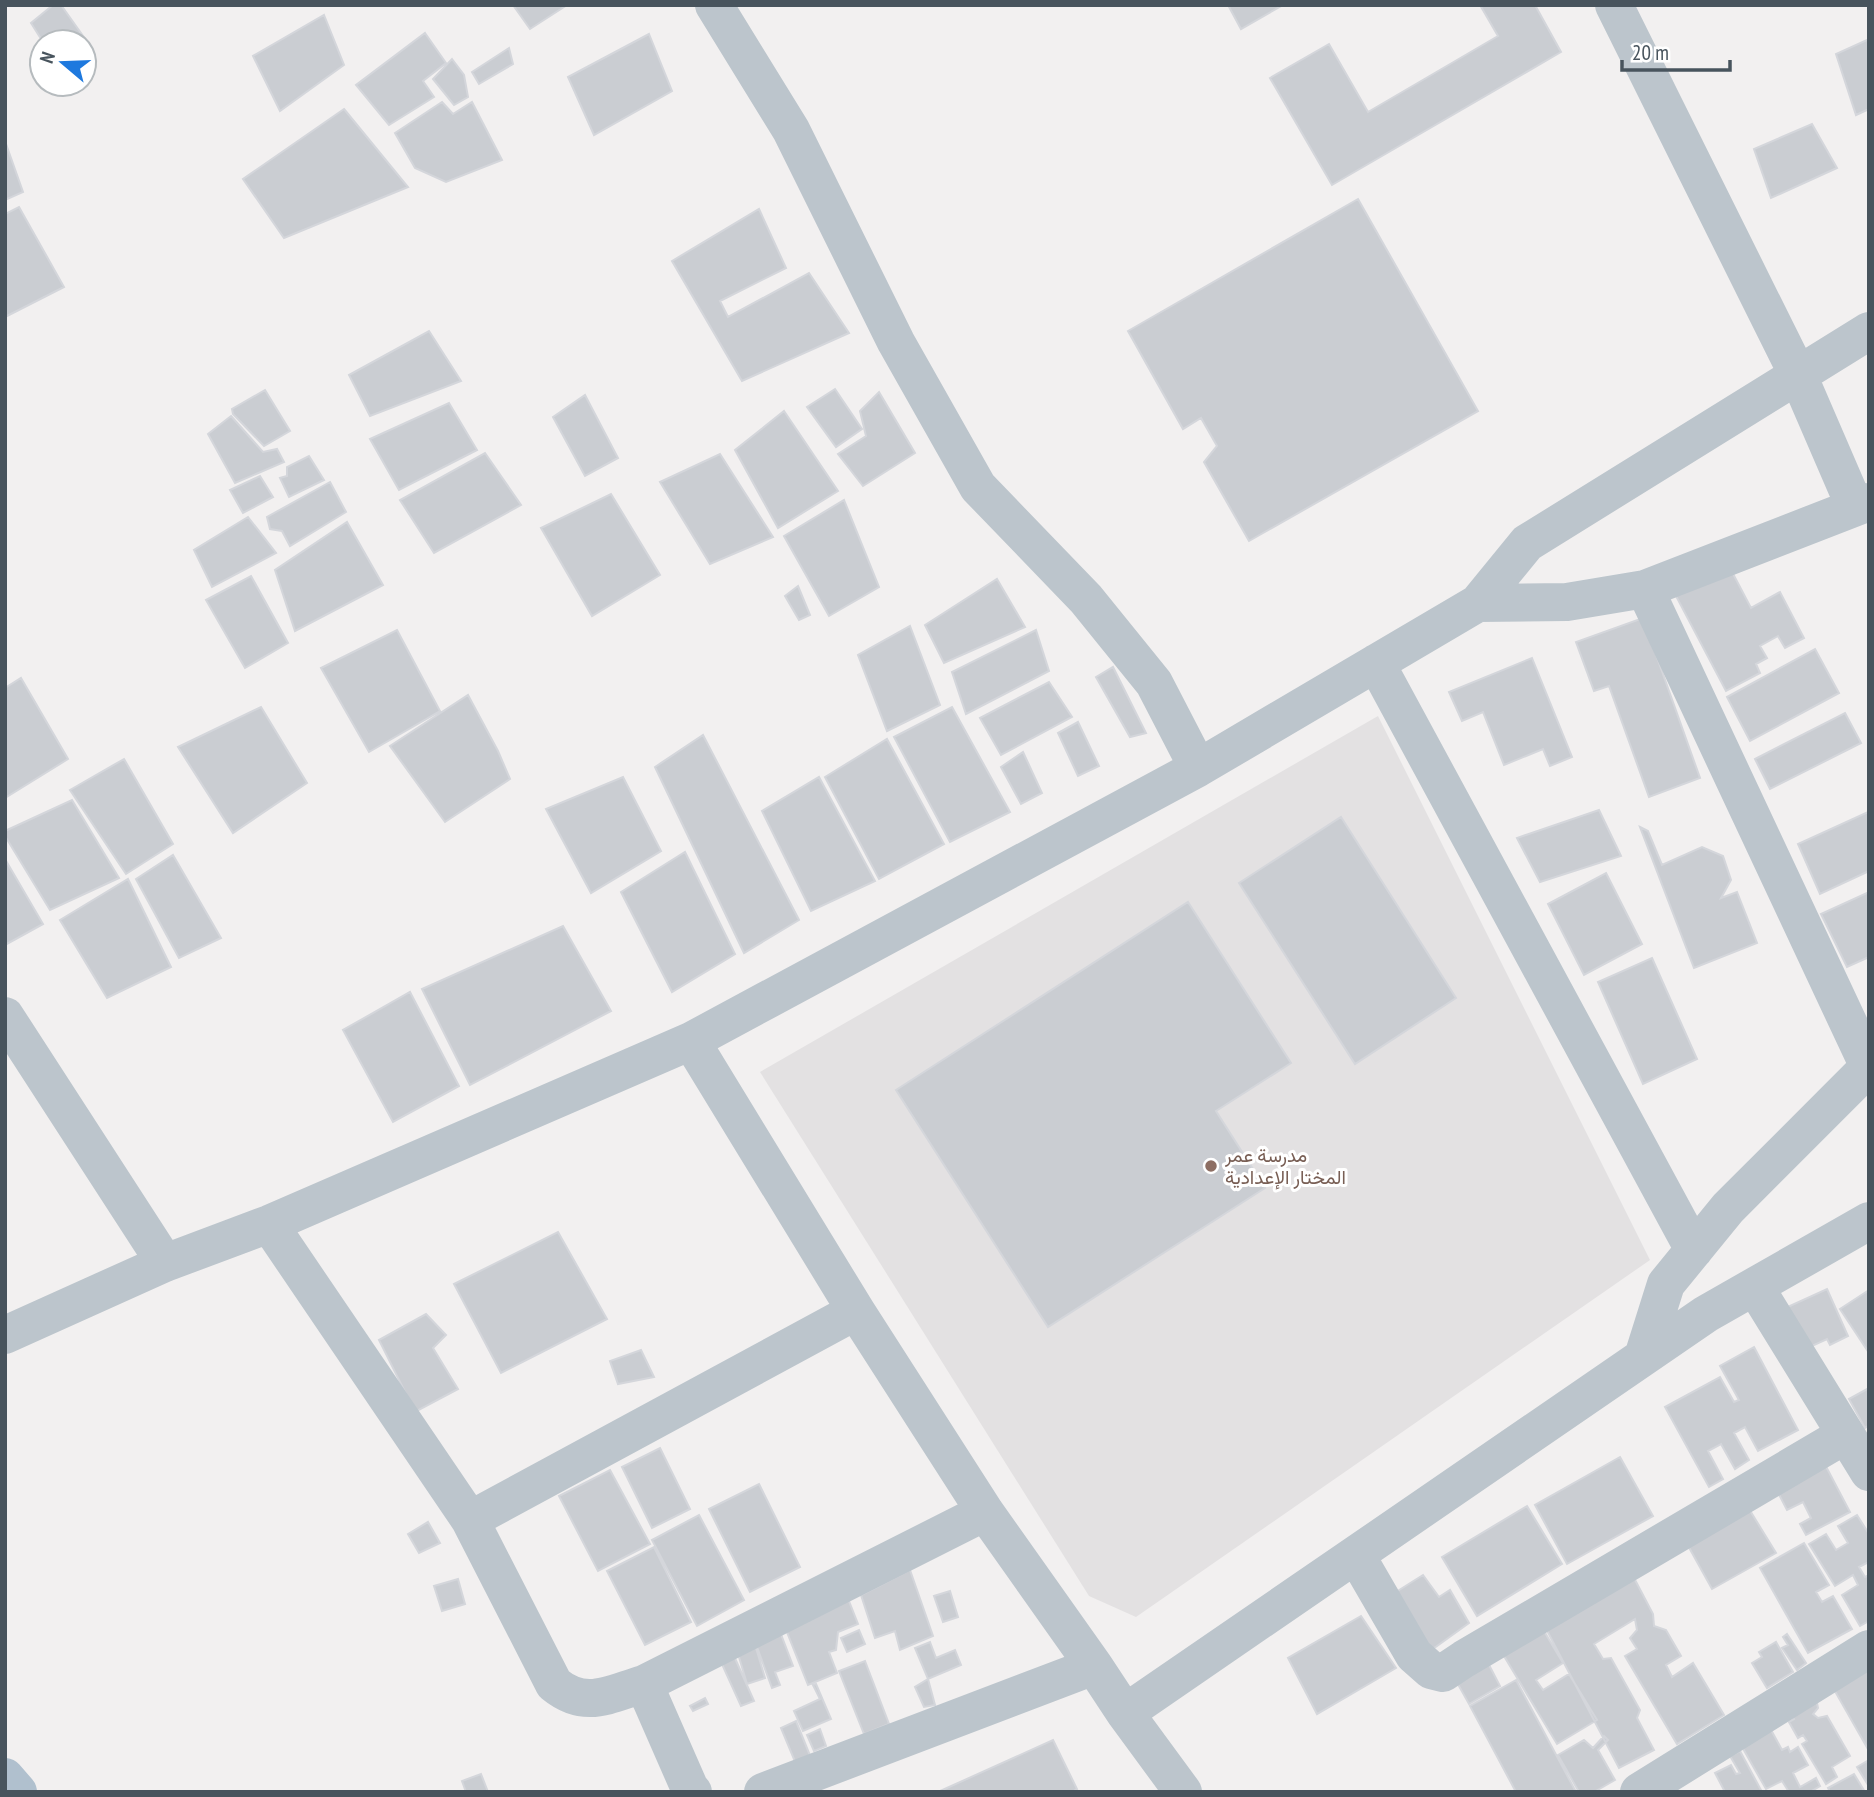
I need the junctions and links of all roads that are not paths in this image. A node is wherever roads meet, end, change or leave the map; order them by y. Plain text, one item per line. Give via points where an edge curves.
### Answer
1 (714, 5) edge
2 (1614, 5) edge
3 (1869, 331) edge
4 (1798, 375) junction
5 (1862, 505) edge
6 (1644, 589) junction
7 (1478, 603) junction
8 (1376, 663) junction
9 (1198, 768) junction
10 (5, 1016) edge
11 (691, 1041) junction
12 (1869, 1067) edge
13 (1869, 1221) edge
14 (269, 1224) junction
15 (1694, 1251) junction
16 (165, 1264) junction
17 (1755, 1287) junction
18 (856, 1311) junction
19 (5, 1335) edge
20 (1643, 1357) junction
21 (1845, 1435) junction
22 (1869, 1472) edge
23 (985, 1512) junction
24 (470, 1520) junction
25 (1356, 1555) junction
26 (1869, 1648) edge
27 (1094, 1666) junction
28 (645, 1684) junction
29 (1125, 1713) junction
30 (5, 1777) edge
31 (18, 1792) edge
32 (693, 1792) edge
33 (763, 1792) edge
34 (1183, 1792) edge
35 (1639, 1792) edge

1 - 9 street via 790,130 896,342 978,487 1086,598 1154,684
2 - 4 street
3 - 4 street
4 - 5 street
4 - 7 street via 1527,543
5 - 6 street
6 - 7 street via 1567,602
6 - 12 street
7 - 8 street
8 - 9 street
8 - 15 street
9 - 11 street
10 - 16 street
11 - 14 street
11 - 18 street
12 - 15 street via 1728,1208
13 - 17 street
14 - 16 street
14 - 24 street
15 - 20 street via 1666,1284
16 - 19 street
17 - 20 street
17 - 21 street
18 - 23 street
18 - 24 street
20 - 25 street
21 - 22 street
21 - 25 street via 1443,1673 1431,1670 1415,1656
23 - 27 street
23 - 28 street
24 - 28 street via 554,1684 578,1698 594,1699
25 - 29 street
26 - 35 street
27 - 29 street
27 - 33 street
28 - 32 street
29 - 34 street
30 - 31 main road

